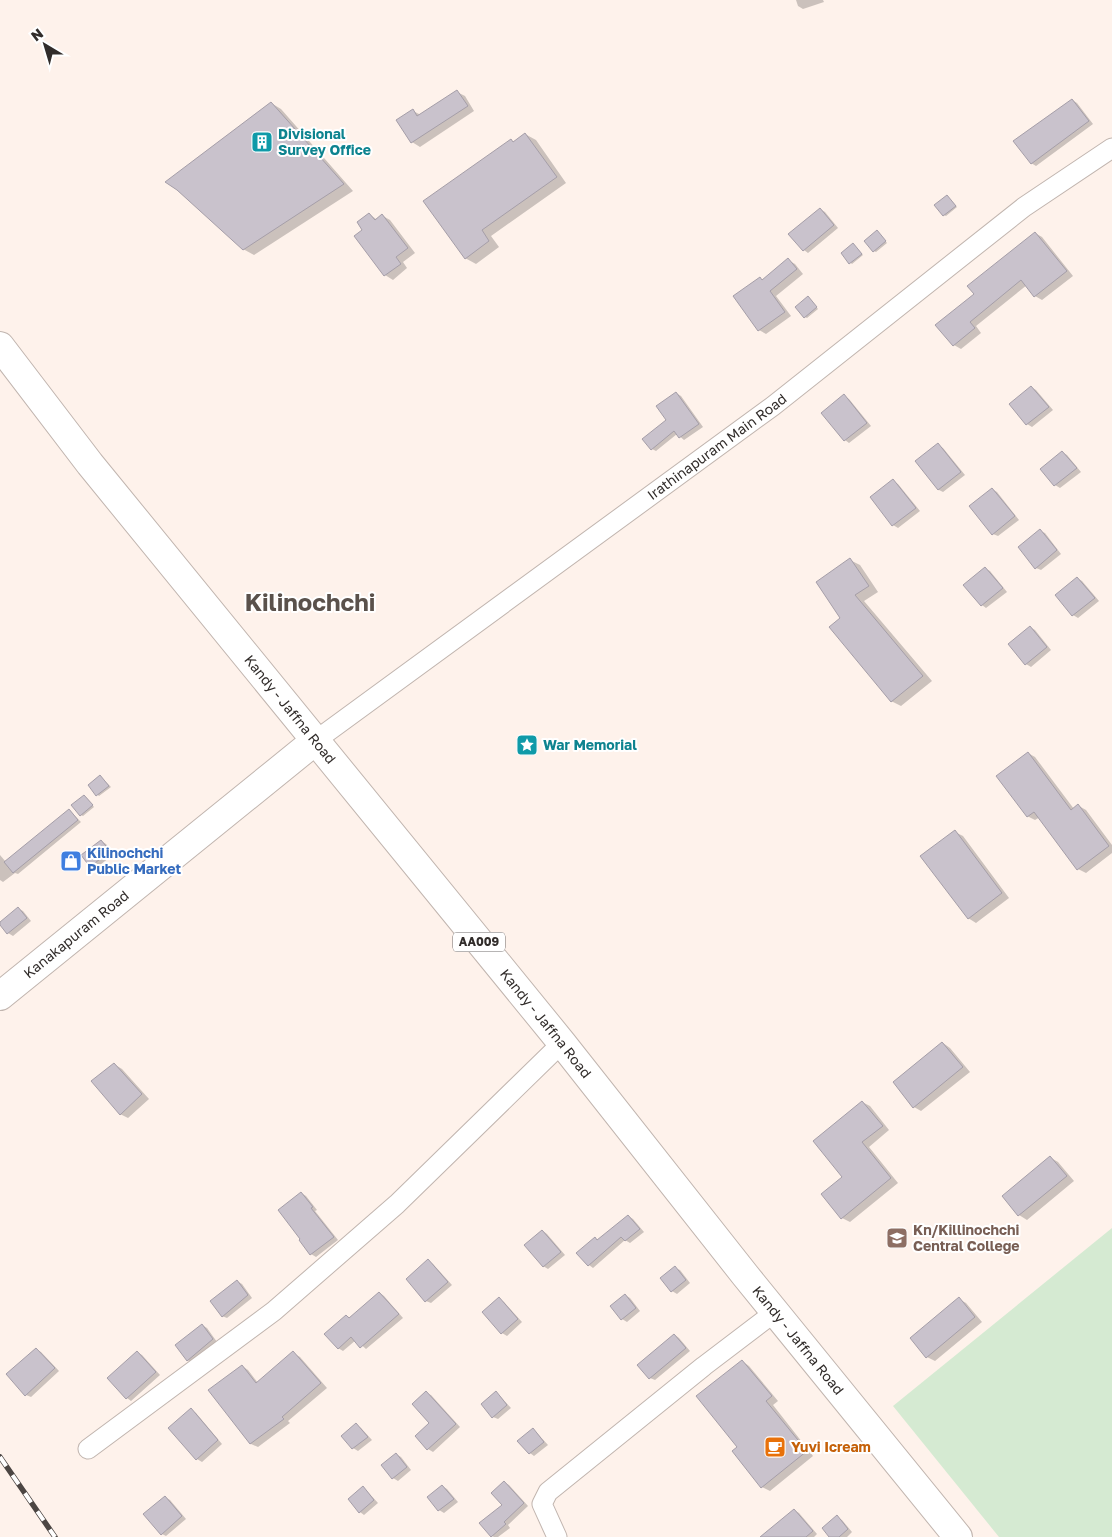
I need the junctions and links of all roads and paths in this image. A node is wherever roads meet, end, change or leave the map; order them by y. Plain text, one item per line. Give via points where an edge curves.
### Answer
1 (1112, 148) edge
2 (0, 346) edge
3 (315, 741) junction
4 (0, 996) edge
5 (562, 1044) junction
6 (775, 1312) junction
7 (88, 1449) dead end
8 (557, 1537) edge
9 (958, 1537) edge

1 - 3 street, Irathinapuram Main Road via 1024,207 773,406
2 - 3 main road, Kandy - Jaffna Road / AA009 via 90,464
3 - 4 main road, Kanakapuram Road
3 - 5 main road, Kandy - Jaffna Road / AA009
5 - 6 main road, Kandy - Jaffna Road / AA009
5 - 7 street via 397,1204 274,1311
6 - 8 street via 548,1492 542,1504
6 - 9 main road, Kandy - Jaffna Road / AA009

